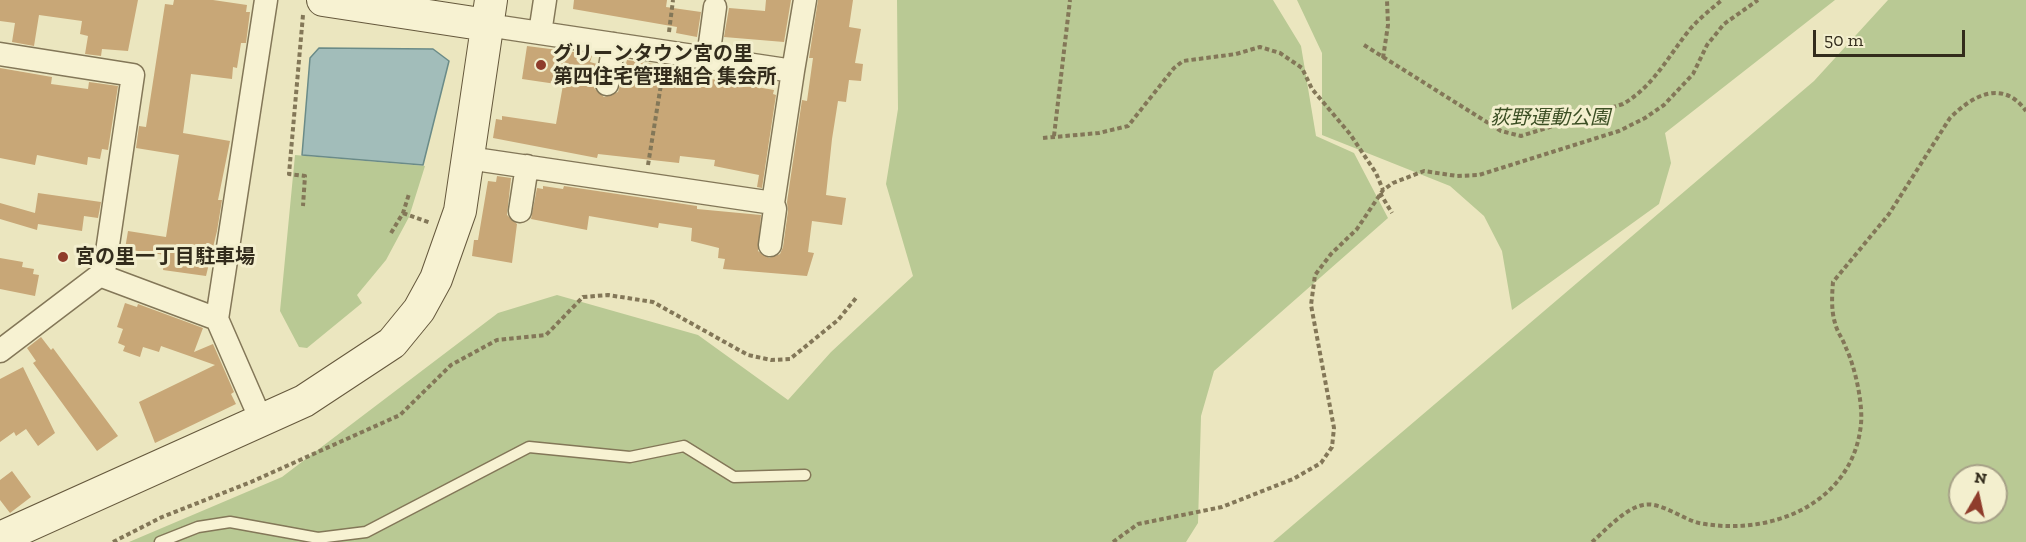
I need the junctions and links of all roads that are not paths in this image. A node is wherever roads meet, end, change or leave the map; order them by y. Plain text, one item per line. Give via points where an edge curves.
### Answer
1 (266, 0) edge
2 (387, 0) edge
3 (545, 0) edge
4 (805, 0) edge
5 (313, 4) edge
6 (715, 7) dead end
7 (489, 12) edge
8 (421, 14) junction
9 (540, 33) junction
10 (614, 44) junction
11 (0, 54) edge
12 (708, 58) junction
13 (794, 71) junction
14 (607, 84) dead end
15 (468, 158) junction
16 (527, 166) junction
17 (773, 203) junction
18 (520, 211) dead end
19 (770, 245) dead end
20 (102, 276) junction
21 (217, 319) junction
22 (0, 351) edge
23 (261, 420) junction
24 (805, 475) dead end
25 (0, 538) edge
26 (160, 542) edge

1 - 21 street
2 - 8 lane
3 - 9 street
4 - 13 street
5 - 8 street
6 - 12 street
7 - 8 street
7 - 9 street
7 - 15 street
9 - 10 street
10 - 12 street
10 - 14 street
11 - 20 street via 133,75
12 - 13 street
13 - 17 street
15 - 16 street
15 - 23 street via 453,234 419,310 392,343 360,366 304,401
16 - 17 street
16 - 18 street
17 - 19 street
20 - 21 street
20 - 22 street
21 - 23 street
23 - 25 street
24 - 26 lane via 734,477 684,446 630,457 529,447 366,532 318,538 230,522 198,527

